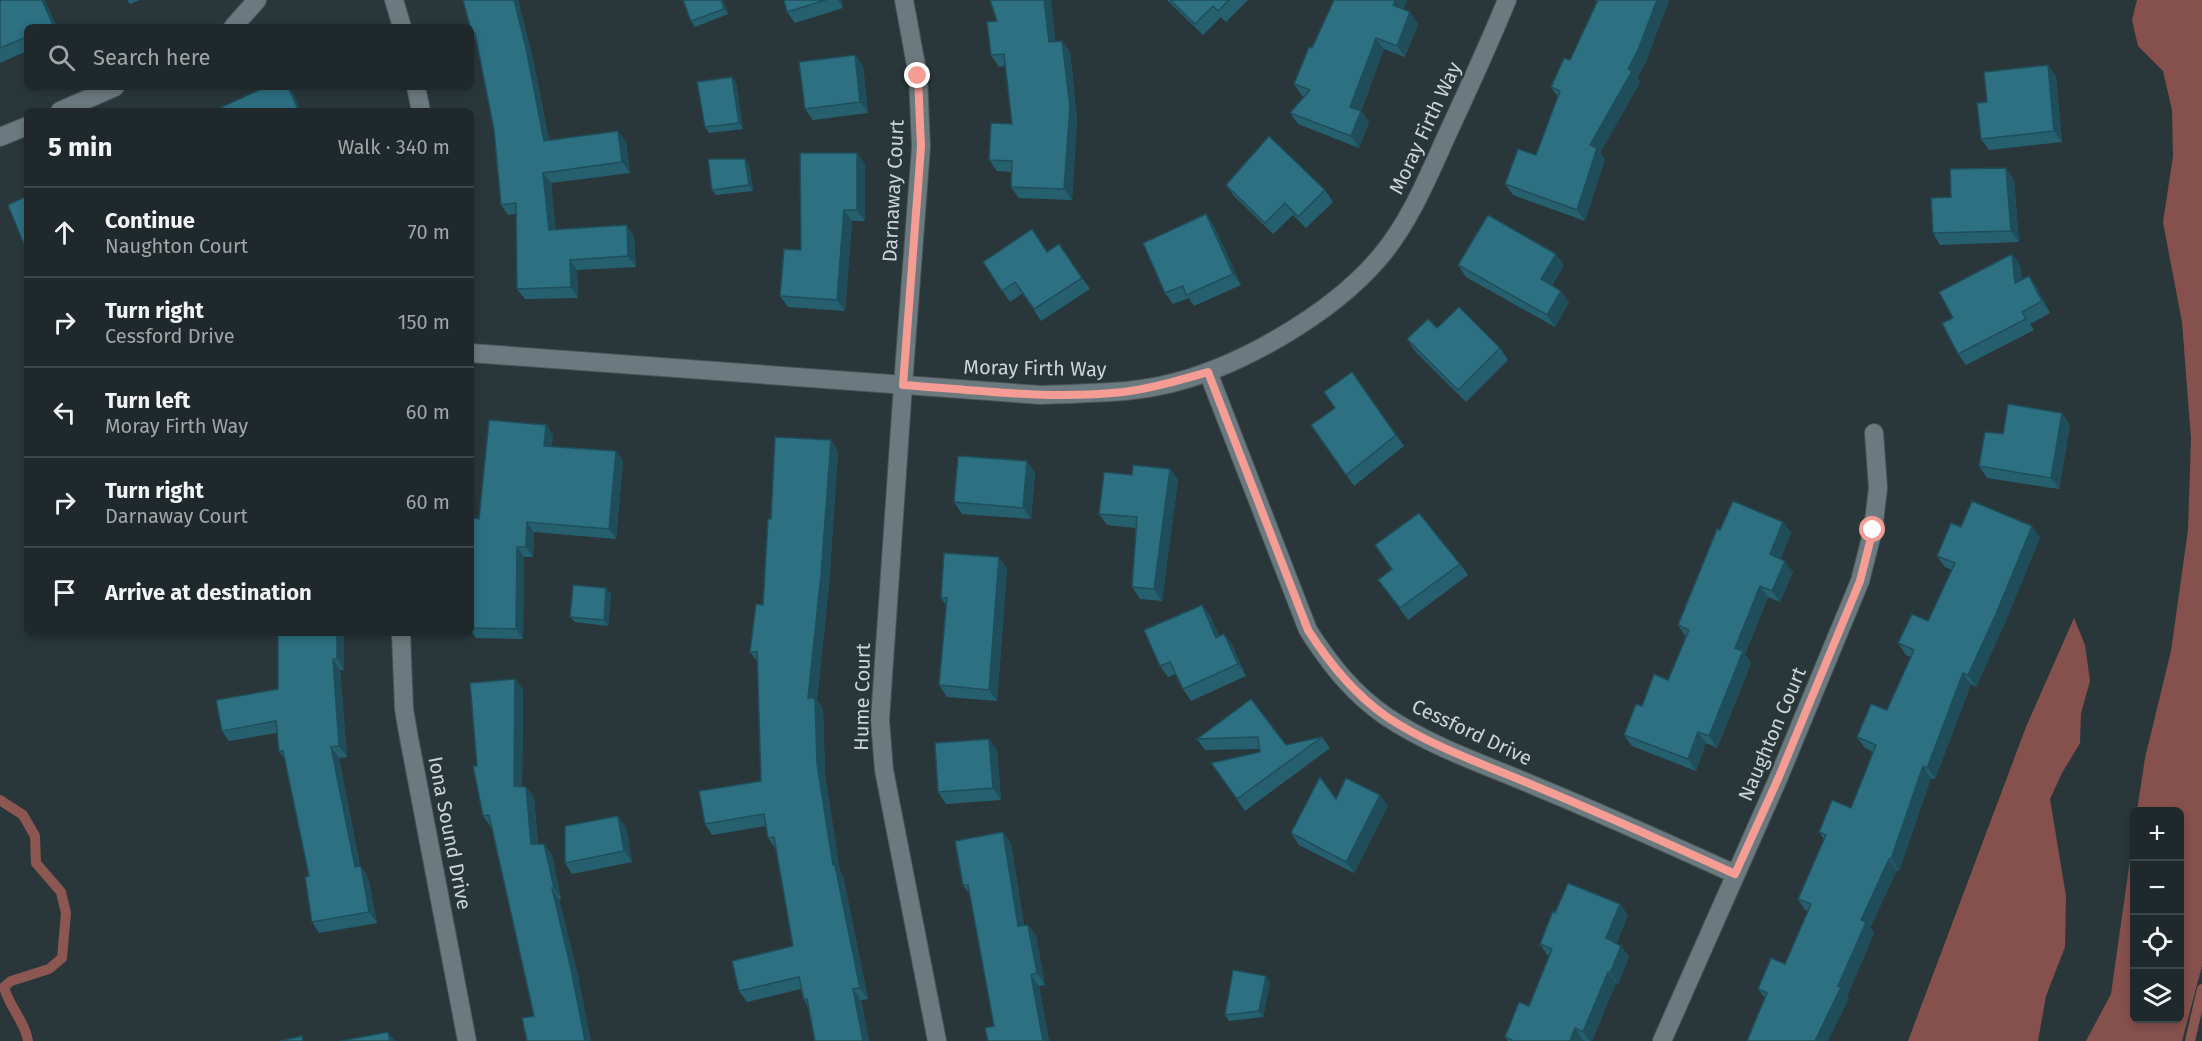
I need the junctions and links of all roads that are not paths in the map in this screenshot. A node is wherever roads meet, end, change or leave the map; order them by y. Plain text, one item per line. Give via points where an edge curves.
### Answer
1 (258, 0) edge
2 (394, 0) edge
3 (904, 0) edge
4 (1507, 0) edge
5 (236, 24) edge
6 (401, 24) edge
7 (108, 90) edge
8 (417, 90) edge
9 (67, 108) edge
10 (420, 108) edge
11 (24, 127) edge
12 (0, 138) edge
13 (474, 353) edge
14 (1208, 372) junction
15 (903, 385) junction
16 (1874, 433) dead end
17 (401, 636) edge
18 (1735, 874) junction
19 (467, 1041) edge
20 (937, 1041) edge
21 (1662, 1041) edge

1 - 5 street
2 - 6 street
3 - 15 street, Darnaway Court via 918,76 921,147
4 - 14 street, Moray Firth Way via 1416,203 1381,257 1338,297 1290,332
7 - 9 street
8 - 10 street
11 - 12 street
13 - 15 street, Moray Firth Way
14 - 15 street, Moray Firth Way via 1122,392 1041,395
14 - 18 street, Cessford Drive via 1308,630 1327,660 1358,694 1426,740
15 - 20 street, Hume Court via 880,720 884,770
16 - 18 street, Naughton Court via 1878,489 1860,581
17 - 19 street, Iona Sound Drive via 404,709
18 - 21 street, Naughton Court

